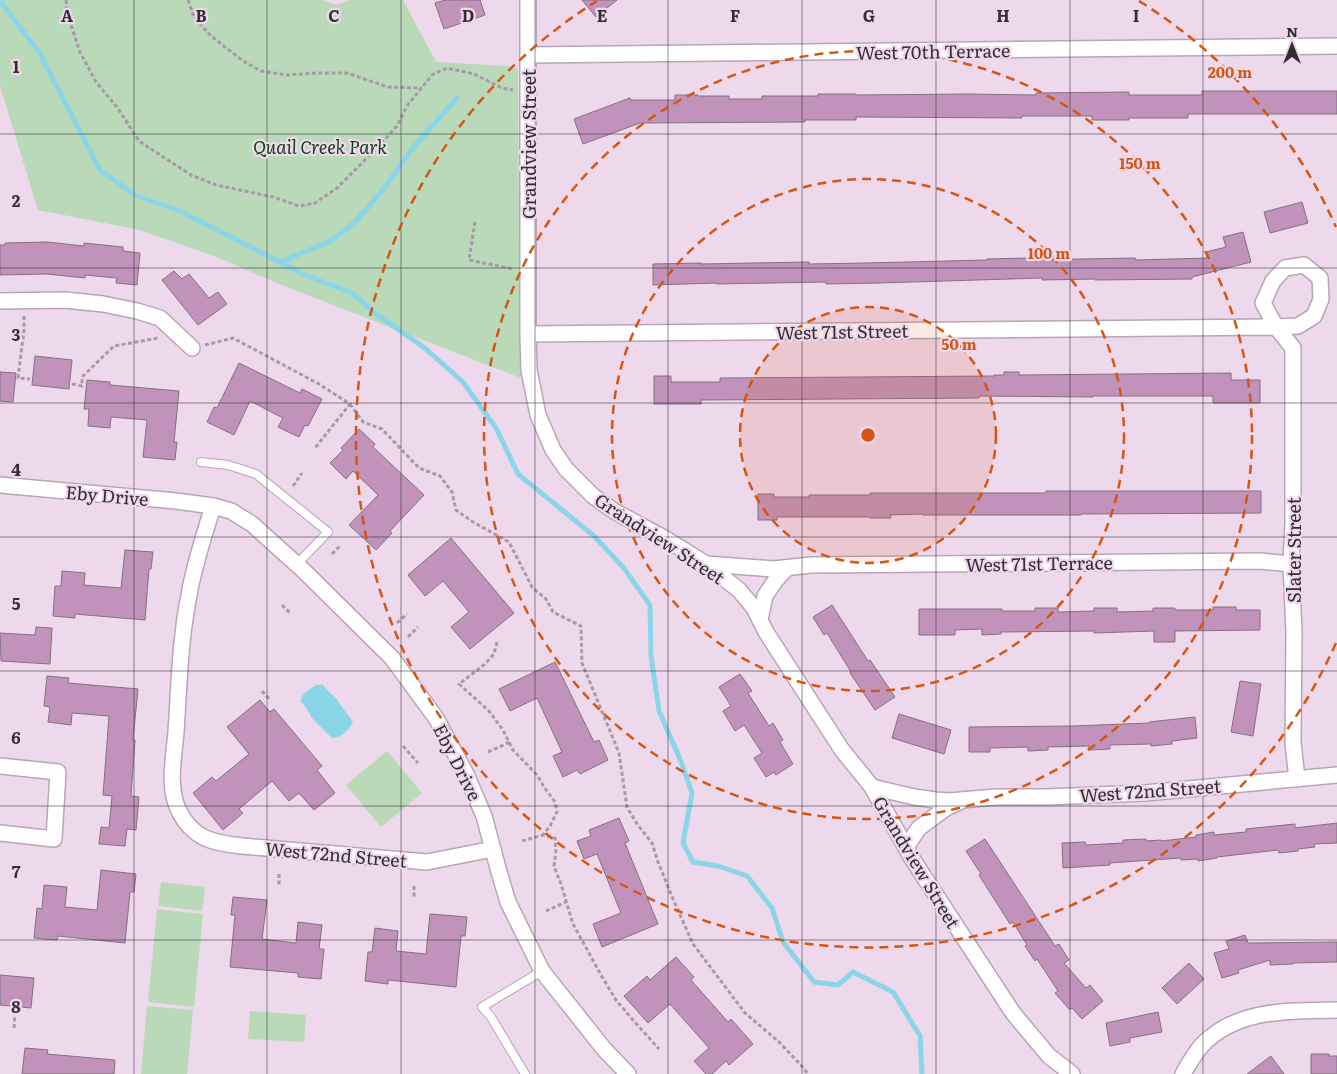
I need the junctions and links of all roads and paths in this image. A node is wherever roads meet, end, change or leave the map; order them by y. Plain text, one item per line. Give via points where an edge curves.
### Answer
1 (66, 0) edge
2 (188, 0) edge
3 (528, 0) edge
4 (1337, 46) edge
5 (528, 55) junction
6 (422, 88) junction
7 (513, 90) dead end
8 (474, 222) dead end
9 (513, 269) dead end
10 (24, 300) junction
11 (0, 301) edge
12 (1276, 327) junction
13 (528, 334) junction
14 (179, 335) junction
15 (192, 348) joint
16 (30, 379) dead end
17 (72, 384) dead end
18 (350, 404) junction
19 (315, 448) dead end
20 (201, 462) dead end
21 (302, 473) dead end
22 (0, 485) edge
23 (293, 486) dead end
24 (213, 506) junction
25 (340, 546) dead end
26 (332, 554) dead end
27 (297, 564) junction
28 (706, 564) junction
29 (1291, 564) junction
30 (787, 568) junction
31 (282, 605) dead end
32 (291, 614) dead end
33 (407, 614) dead end
34 (760, 620) junction
35 (397, 623) dead end
36 (418, 627) dead end
37 (408, 636) dead end
38 (497, 642) dead end
39 (262, 691) dead end
40 (270, 700) dead end
41 (510, 742) junction
42 (403, 746) dead end
43 (488, 752) dead end
44 (418, 763) dead end
45 (0, 766) edge
46 (1337, 776) edge
47 (1297, 779) junction
48 (872, 788) junction
49 (963, 800) junction
50 (0, 834) edge
51 (543, 835) junction
52 (522, 842) dead end
53 (906, 847) junction
54 (493, 849) junction
55 (279, 874) dead end
56 (279, 885) dead end
57 (414, 886) dead end
58 (414, 899) dead end
59 (566, 902) junction
60 (546, 911) dead end
61 (542, 971) junction
62 (1337, 1010) edge
63 (15, 1011) dead end
64 (14, 1028) dead end
65 (659, 1049) dead end
66 (525, 1074) edge
67 (628, 1074) edge
68 (808, 1074) edge
69 (1072, 1074) edge
70 (1183, 1074) edge

1 - 6 path via 80,52 96,82 139,141 191,175 216,185 299,206 315,202 337,188 397,126 407,106
2 - 6 path via 194,17 211,36 261,72 286,76 347,73 388,87
3 - 5 street, Grandview Street
4 - 5 street, West 70th Terrace
5 - 13 street, Grandview Street
6 - 7 path via 432,75 448,68 474,74
8 - 9 path via 468,260
10 - 11 street
10 - 14 street via 65,300 137,311 160,318
10 - 16 path via 18,378
12 - 12 street, West 71st Street via 1264,303 1273,281 1285,268 1304,265 1320,278 1321,299 1314,316 1298,326
12 - 13 street, West 71st Street
12 - 29 street, Slater Street via 1293,348
13 - 28 street, Grandview Street via 529,370 538,414 553,450 566,469 593,496 614,511
14 - 15 street
14 - 17 path via 114,346 82,377 82,386
15 - 18 path via 233,338
18 - 19 path
18 - 68 path via 363,422 382,429 419,468 440,476 452,492 456,510 509,542 532,586 546,599 553,612 581,626 582,663 619,753 627,807 652,843 694,944 745,1013 779,1042
20 - 27 lane via 228,465 256,474 328,532
21 - 23 path
22 - 24 street, Eby Drive
24 - 27 street, Eby Drive via 231,511 252,524
24 - 54 street, West 72nd Street via 195,566 184,623 172,771 174,797 186,822 206,840 250,847 427,862
25 - 26 path
27 - 54 street, Eby Drive via 392,658 436,718 481,807
28 - 30 street, West 71st Terrace
28 - 34 street, Grandview Street via 739,590
29 - 30 street, West 71st Terrace via 1260,561 811,565
29 - 47 street, Slater Street via 1293,743
30 - 34 street via 765,596
31 - 32 path
33 - 35 path
34 - 48 street, Grandview Street via 842,750
36 - 37 path
38 - 41 path via 494,654 485,664 459,684 489,711
39 - 40 path
41 - 43 path
41 - 51 path via 555,802 557,812
42 - 44 path
45 - 50 street via 58,772 54,839
46 - 47 street, West 72nd Street
47 - 49 street, West 72nd Street via 1145,793
48 - 49 street, West 72nd Street via 935,800
48 - 53 street, Grandview Street
49 - 53 street, West 72nd Street via 919,828
51 - 52 path
51 - 59 path via 555,838 554,866
53 - 69 street, Grandview Street via 1013,1013 1049,1056
54 - 61 street, Eby Drive via 508,902
55 - 56 path
57 - 58 path
59 - 60 path
59 - 65 path via 573,924 616,1000
61 - 66 lane via 482,1007
61 - 67 street, Eby Drive
62 - 70 street via 1288,1011 1237,1021 1202,1046
63 - 64 path

